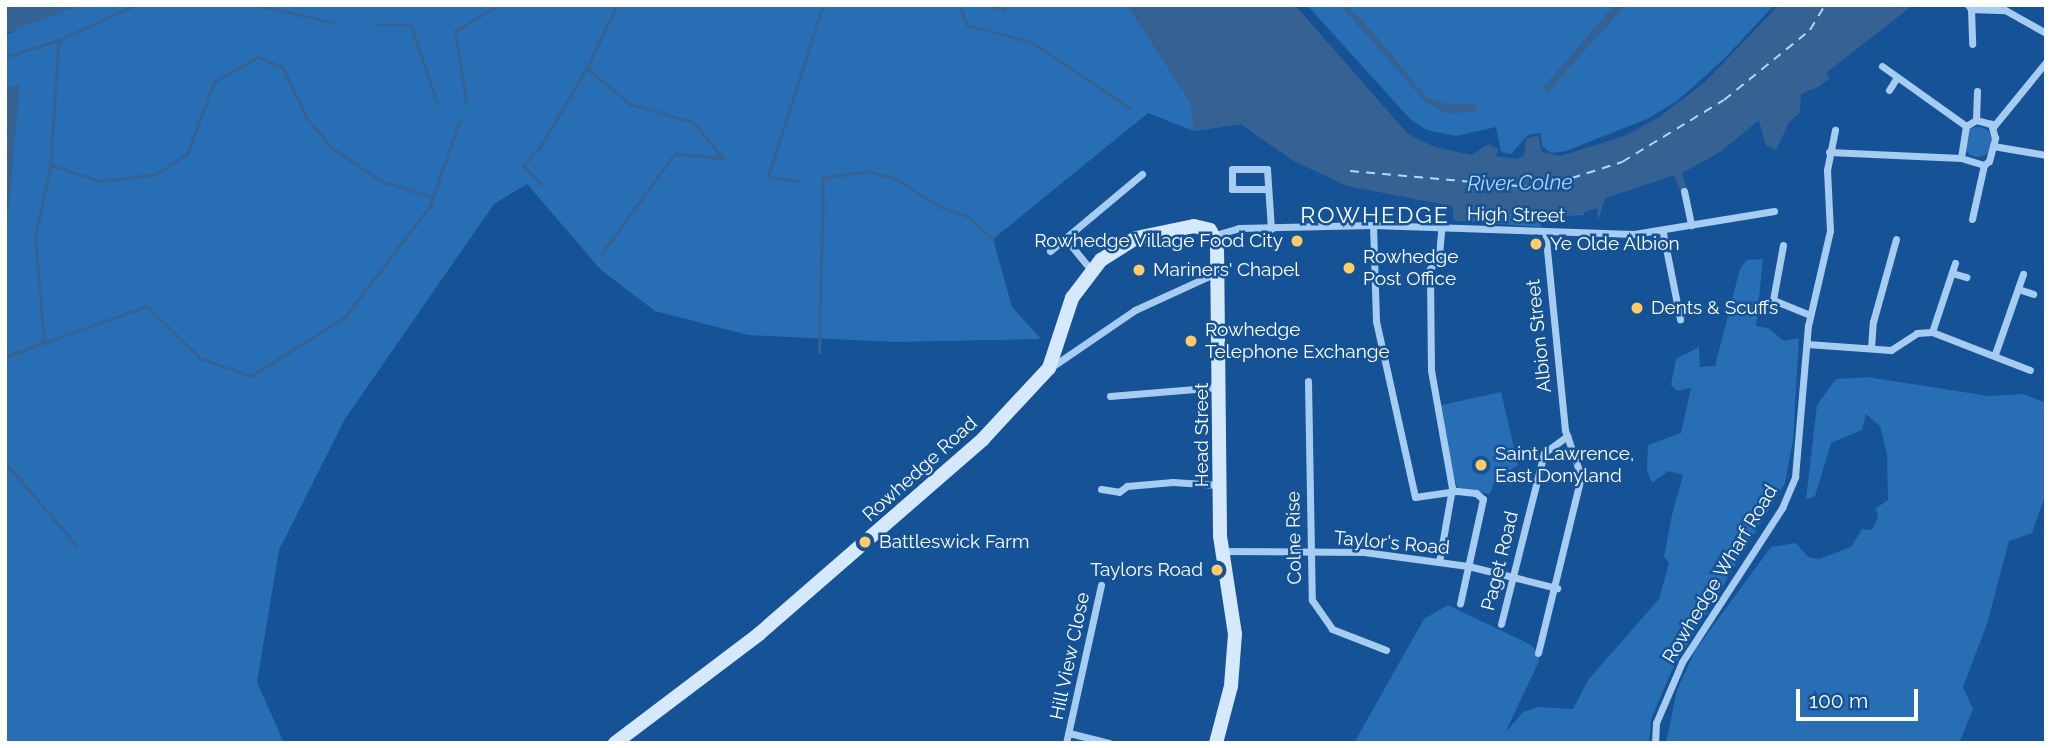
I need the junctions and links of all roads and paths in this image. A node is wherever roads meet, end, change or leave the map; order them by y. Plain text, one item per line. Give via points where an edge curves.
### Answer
1 (1970, 7) edge
2 (2046, 33) edge
3 (1972, 44) dead end
4 (2046, 62) edge
5 (1882, 66) dead end
6 (1897, 77) junction
7 (1889, 90) dead end
8 (1977, 90) dead end
9 (1976, 120) junction
10 (1966, 126) junction
11 (1993, 127) junction
12 (1835, 130) dead end
13 (1993, 146) junction
14 (1829, 152) junction
15 (2046, 155) edge
16 (1961, 158) junction
17 (1984, 165) junction
18 (1142, 174) dead end
19 (1267, 189) junction
20 (1684, 191) dead end
21 (1774, 211) dead end
22 (1972, 219) dead end
23 (1373, 225) junction
24 (1691, 225) junction
25 (1271, 229) junction
26 (1441, 230) junction
27 (1545, 231) junction
28 (1663, 233) junction
29 (1215, 235) junction
30 (1065, 238) junction
31 (1896, 239) dead end
32 (1783, 245) dead end
33 (1050, 251) dead end
34 (1955, 263) dead end
35 (1091, 270) junction
36 (1218, 272) junction
37 (1952, 273) junction
38 (2023, 274) dead end
39 (1966, 277) dead end
40 (2018, 289) junction
41 (2033, 294) dead end
42 (1810, 315) junction
43 (1681, 320) dead end
44 (1932, 332) junction
45 (1807, 344) junction
46 (1871, 348) junction
47 (1995, 354) junction
48 (1049, 368) junction
49 (2030, 370) dead end
50 (1308, 381) dead end
51 (1221, 387) junction
52 (1110, 396) dead end
53 (1567, 436) junction
54 (1221, 485) junction
55 (1101, 489) dead end
56 (1452, 492) junction
57 (1222, 551) junction
58 (1310, 552) junction
59 (1438, 562) junction
60 (1468, 566) junction
61 (1512, 577) junction
62 (1101, 585) dead end
63 (1557, 588) junction
64 (1460, 604) dead end
65 (1501, 624) dead end
66 (1387, 650) dead end
67 (1538, 653) dead end
68 (1069, 733) junction
69 (615, 743) edge
70 (1066, 743) edge
71 (1110, 743) edge
72 (1216, 743) edge
73 (1655, 743) edge

1 - 2 street via 2005,10
1 - 3 street
4 - 11 street
5 - 6 street
6 - 7 street
6 - 10 street
8 - 9 street
9 - 10 street
9 - 11 street
10 - 16 street
11 - 13 street
12 - 14 street, Rowhedge Wharf Road
13 - 15 street
13 - 17 street
14 - 16 street
14 - 42 street, Rowhedge Wharf Road via 1830,232
16 - 17 street
17 - 22 street
18 - 30 street
19 - 19 street via 1232,189 1232,169 1267,169
19 - 25 street
20 - 24 street
21 - 24 street, High Street
23 - 25 street, High Street
23 - 26 street, High Street
23 - 56 street via 1376,321 1415,497
24 - 28 street, High Street
25 - 29 street, High Street via 1228,229
26 - 27 street, High Street
26 - 56 street via 1439,255 1430,269 1431,370
27 - 28 street, High Street
27 - 53 street, Albion Street
28 - 43 street
29 - 35 street, Rowhedge Road via 1194,226 1161,229 1124,244
29 - 36 street, Head Street
30 - 33 street
30 - 35 street
31 - 46 street via 1873,322
32 - 42 street via 1773,300
34 - 37 street
35 - 48 street, Rowhedge Road via 1072,298
36 - 48 street via 1135,310
36 - 51 street, Head Street
37 - 39 street
37 - 44 street
38 - 40 street
40 - 41 street
40 - 47 street
42 - 45 street, Rowhedge Wharf Road
44 - 46 street via 1917,333 1891,349
44 - 47 street
45 - 46 street
45 - 73 street, Rowhedge Wharf Road via 1798,459 1789,494 1682,662 1656,723
47 - 49 street
48 - 69 street, Rowhedge Road via 983,439 899,515 759,634
50 - 58 street, Colne Rise
51 - 52 street
51 - 54 street, Head Street
53 - 61 street, Paget Road via 1544,453
53 - 63 street, Albion Street via 1579,461 1581,491
54 - 55 street via 1173,482 1127,486 1119,492
54 - 57 street, Head Street
56 - 59 street
56 - 60 street via 1476,493 1483,499
57 - 58 street, Taylor's Road
57 - 72 street, Head Street via 1232,602 1234,659
58 - 59 street, Taylor's Road via 1364,552
58 - 66 street, Colne Rise via 1310,590 1318,614 1339,633
59 - 60 street, Taylor's Road
60 - 61 street, Taylor's Road
60 - 64 street
61 - 63 street, Taylor's Road
61 - 65 street, Paget Road
62 - 68 street, Hill View Close
63 - 67 street, Albion Street
68 - 70 street, Hill View Close
68 - 71 street, Hill View Close

